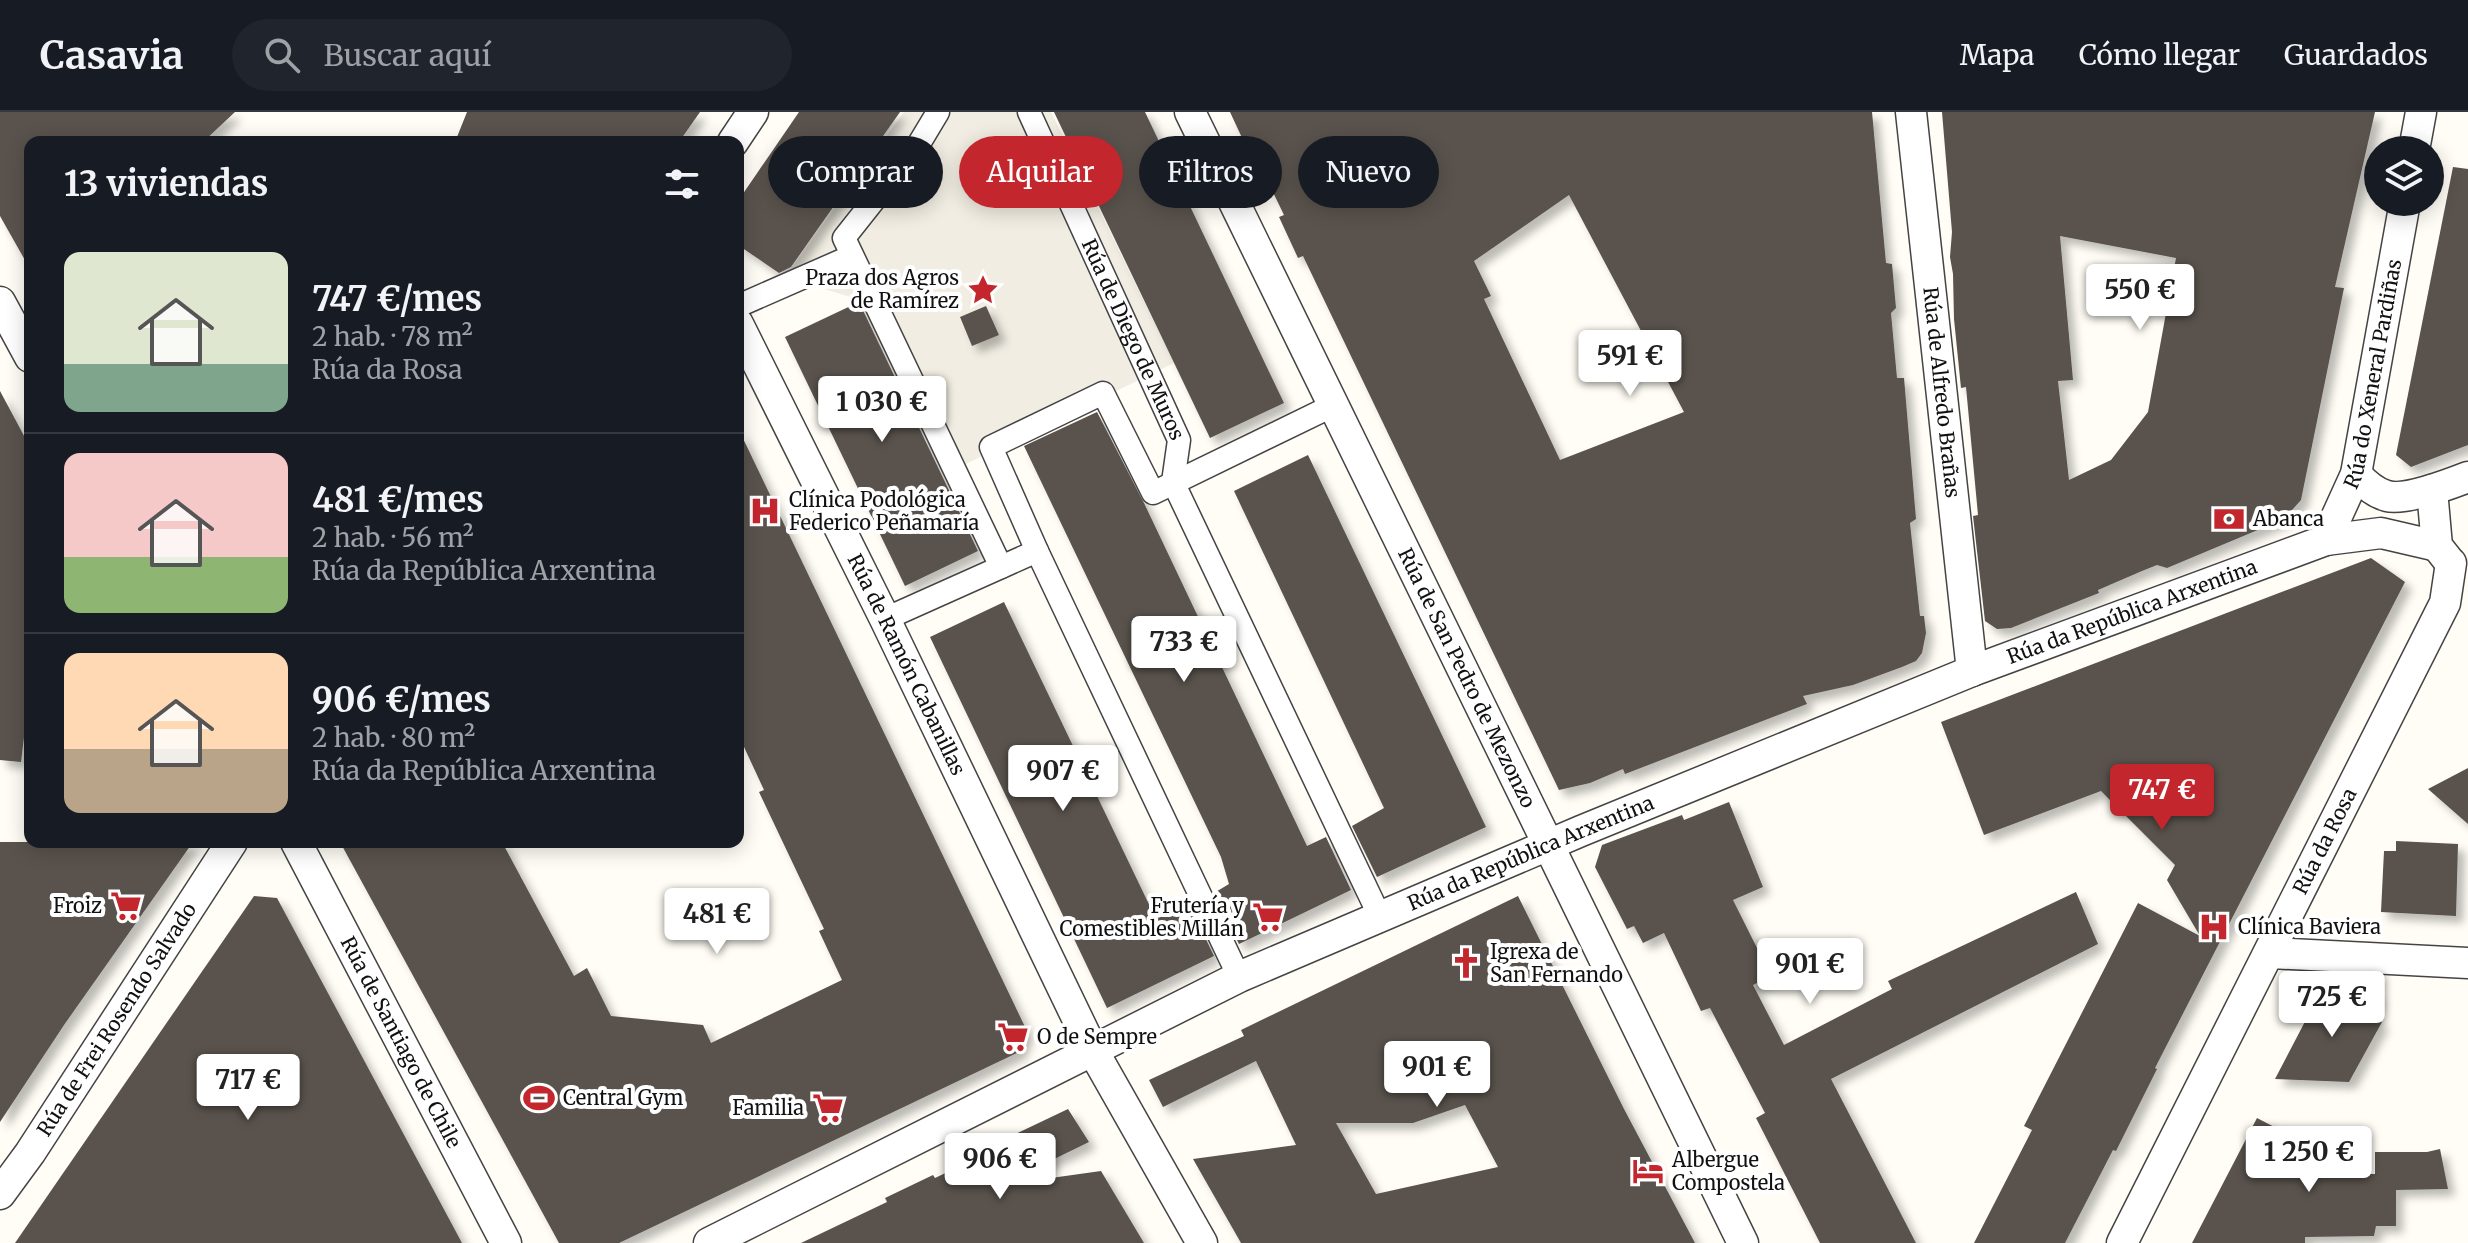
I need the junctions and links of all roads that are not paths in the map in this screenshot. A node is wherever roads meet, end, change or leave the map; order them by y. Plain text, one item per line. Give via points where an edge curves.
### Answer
1 (753, 112) edge
2 (938, 112) edge
3 (1029, 112) edge
4 (1190, 112) edge
5 (1911, 112) edge
6 (2421, 112) edge
7 (737, 136) edge
8 (2417, 136) edge
9 (2402, 216) edge
10 (852, 256) junction
11 (0, 302) edge
12 (744, 303) edge
13 (744, 336) edge
14 (24, 346) edge
15 (1334, 405) junction
16 (2356, 474) junction
17 (2468, 477) edge
18 (1173, 482) junction
19 (2432, 490) junction
20 (2326, 540) junction
21 (1037, 551) junction
22 (2452, 559) edge
23 (1001, 567) junction
24 (885, 619) junction
25 (1972, 671) junction
26 (1548, 845) junction
27 (228, 848) edge
28 (299, 848) edge
29 (1380, 917) junction
30 (2270, 953) junction
31 (2468, 963) edge
32 (1239, 977) junction
33 (1092, 1049) junction
34 (0, 1194) edge
35 (506, 1243) edge
36 (709, 1243) edge
37 (1202, 1243) edge
38 (1743, 1243) edge
39 (2122, 1243) edge

1 - 7 street
2 - 10 street via 844,238
3 - 18 street, Rúa de Diego de Muros via 1179,440
4 - 15 street, Rúa de San Pedro de Mezonzo
5 - 25 street, Rúa de Alfredo Brañas
6 - 8 street
9 - 16 street, Rúa do Xeneral Pardiñas
10 - 12 street
10 - 23 street
11 - 14 street
13 - 24 street, Rúa de Ramón Cabanillas
15 - 18 street
15 - 26 street, Rúa de San Pedro de Mezonzo
16 - 19 street via 2389,497
16 - 20 street, Rúa do Xeneral Pardiñas
17 - 19 street
18 - 21 street via 1153,493 1103,393 991,447
18 - 29 street
19 - 22 street, Rúa da Rosa
20 - 22 street, Rúa da República Arxentina via 2381,533
20 - 25 street, Rúa da República Arxentina
21 - 23 street
21 - 32 street
22 - 30 street, Rúa da Rosa via 2445,603
23 - 24 street
24 - 33 street, Rúa de Ramón Cabanillas
25 - 26 street, Rúa da República Arxentina
26 - 29 street, Rúa da República Arxentina
26 - 38 street, Rúa de San Pedro de Mezonzo
27 - 34 street, Rúa de Frei Rosendo Salvado
28 - 35 street, Rúa de Santiago de Chile
29 - 32 street, Rúa da República Arxentina
30 - 31 street
30 - 39 street, Rúa da Rosa
32 - 33 street, Rúa da República Arxentina
33 - 36 street, Rúa da República Arxentina
33 - 37 street, Rúa de Ramón Cabanillas

